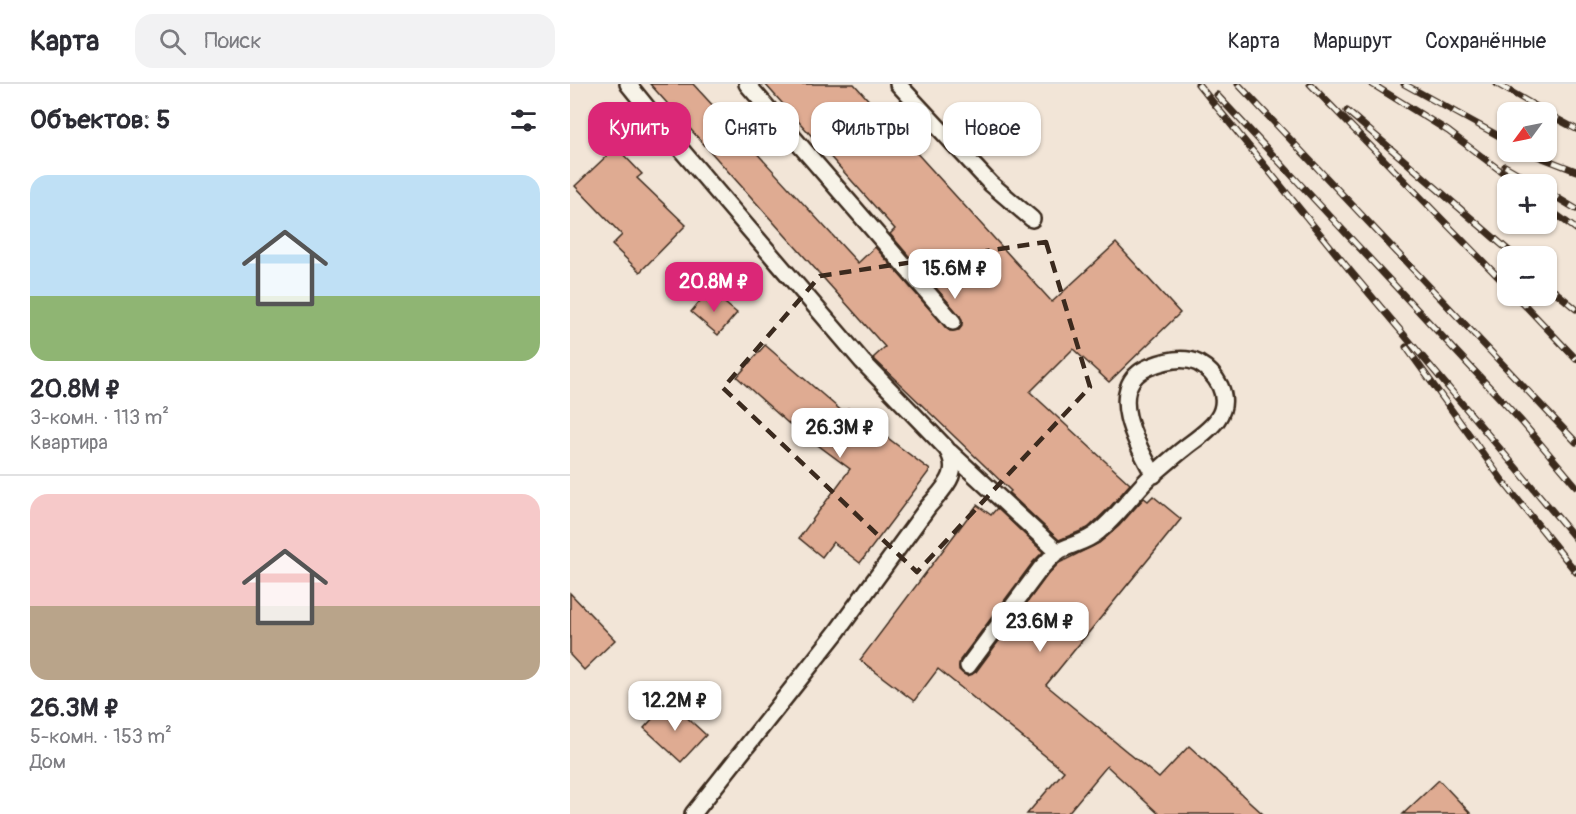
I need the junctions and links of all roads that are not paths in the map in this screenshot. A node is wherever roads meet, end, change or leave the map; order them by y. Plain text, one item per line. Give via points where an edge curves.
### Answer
1 (628, 84) edge
2 (747, 84) edge
3 (898, 84) edge
4 (1032, 219) dead end
5 (952, 322) dead end
6 (946, 448) junction
7 (1154, 475) junction
8 (1058, 552) junction
9 (968, 666) dead end
10 (693, 814) edge

1 - 6 lane via 862,361
2 - 5 lane
3 - 4 lane via 991,184
6 - 8 lane
6 - 10 lane via 953,472 944,489 837,633
7 - 7 lane via 1207,432 1222,413 1224,402 1217,381 1196,362 1169,361 1142,370 1132,380 1127,395 1128,423
7 - 8 lane via 1098,533
8 - 9 lane via 1041,568

